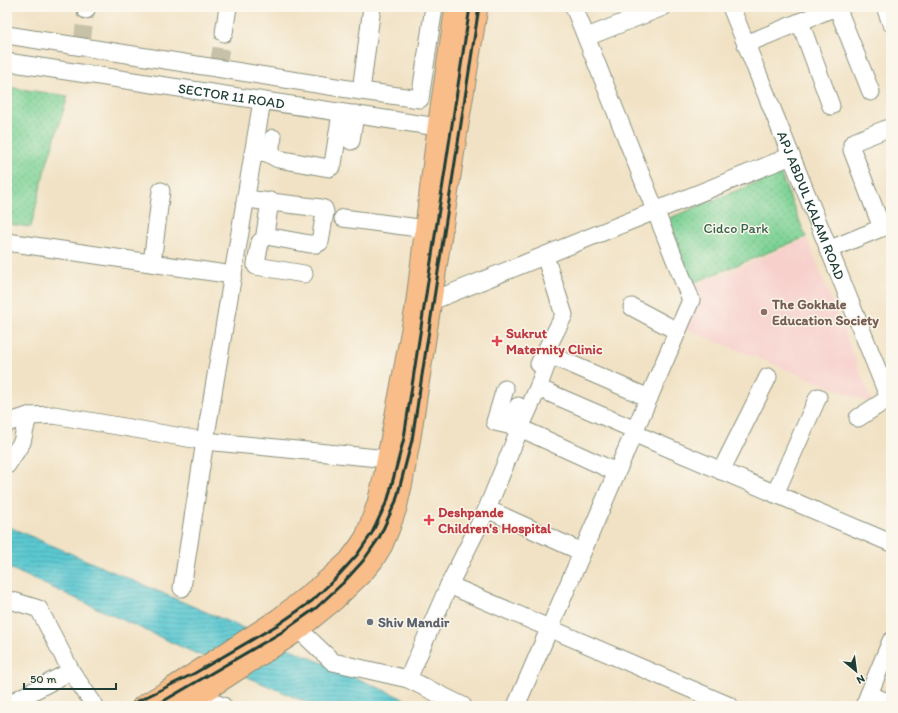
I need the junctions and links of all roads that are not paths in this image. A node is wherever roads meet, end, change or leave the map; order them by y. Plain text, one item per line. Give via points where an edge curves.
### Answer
1 (228, 7) edge
2 (372, 7) edge
3 (434, 7) edge
4 (456, 7) edge
5 (477, 7) edge
6 (574, 7) edge
7 (663, 7) edge
8 (731, 7) edge
9 (837, 7) edge
10 (885, 7) edge
11 (800, 22) junction
12 (891, 22) edge
13 (224, 33) tunnel mouth
14 (7, 35) edge
15 (587, 38) junction
16 (746, 44) junction
17 (7, 62) edge
18 (361, 91) junction
19 (871, 92) dead end
20 (262, 101) junction
21 (831, 106) dead end
22 (348, 114) junction
23 (891, 127) edge
24 (447, 129) junction
25 (273, 138) dead end
26 (351, 141) dead end
27 (271, 155) junction
28 (791, 156) junction
29 (253, 157) junction
30 (321, 172) dead end
31 (161, 191) dead end
32 (246, 196) junction
33 (270, 201) dead end
34 (321, 203) dead end
35 (656, 211) junction
36 (343, 218) dead end
37 (887, 226) edge
38 (426, 229) junction
39 (239, 239) junction
40 (7, 242) edge
41 (260, 242) junction
42 (310, 249) dead end
43 (828, 250) junction
44 (545, 256) junction
45 (152, 263) junction
46 (304, 274) dead end
47 (233, 275) junction
48 (423, 305) junction
49 (632, 307) dead end
50 (677, 331) junction
51 (768, 377) dead end
52 (538, 388) junction
53 (505, 389) dead end
54 (818, 397) dead end
55 (649, 398) junction
56 (890, 401) edge
57 (28, 416) junction
58 (858, 418) dead end
59 (7, 423) edge
60 (520, 428) junction
61 (634, 432) junction
62 (205, 441) junction
63 (388, 459) junction
64 (7, 465) edge
65 (721, 471) junction
66 (616, 472) junction
67 (775, 494) junction
68 (487, 508) junction
69 (891, 543) edge
70 (582, 552) junction
71 (449, 586) junction
72 (182, 588) dead end
73 (7, 599) edge
74 (288, 625) junction
75 (549, 629) junction
76 (891, 641) edge
77 (71, 671) junction
78 (408, 679) junction
79 (203, 687) junction
80 (866, 700) edge
81 (891, 704) edge
82 (7, 705) edge
83 (95, 706) edge
84 (143, 706) edge
85 (179, 706) edge
86 (223, 706) edge
87 (463, 706) edge
88 (516, 706) edge
89 (730, 706) edge

1 - 13 street
2 - 18 street
3 - 18 street via 420,99
4 - 24 main road
5 - 24 main road
6 - 15 street
7 - 15 street
8 - 16 street, APJ ABDUL KALAM ROAD
9 - 11 street
9 - 19 street
10 - 12 street
11 - 16 street
11 - 21 street
14 - 18 street via 218,66
15 - 35 street
16 - 28 street, APJ ABDUL KALAM ROAD
17 - 20 street, SECTOR 11 ROAD
20 - 22 street, SECTOR 11 ROAD
20 - 29 street
22 - 24 street, SECTOR 11 ROAD
22 - 26 street
22 - 27 street via 333,164 329,168 278,159
23 - 37 street via 852,144 852,150
24 - 38 main road
24 - 48 main road
25 - 27 street
27 - 29 street via 267,153
28 - 35 street
28 - 43 street, APJ ABDUL KALAM ROAD
29 - 30 street
29 - 32 street
31 - 45 street
32 - 33 street
32 - 34 street
32 - 39 street
35 - 44 street
35 - 50 street via 691,300
36 - 38 street
37 - 43 street
38 - 48 main road
39 - 41 street
39 - 47 street
40 - 45 street
41 - 42 street
41 - 46 street via 256,266
43 - 56 street, APJ ABDUL KALAM ROAD
44 - 48 street
44 - 53 street via 564,315 508,426 494,422
45 - 47 street
47 - 62 street
48 - 63 main road
48 - 74 main road via 410,438 396,508 382,545 362,573 335,599
49 - 50 street
50 - 55 street
51 - 65 street
52 - 55 street via 550,355
52 - 60 street
52 - 61 street
54 - 67 street
55 - 61 street
56 - 58 street
57 - 59 street
57 - 62 street via 54,415
57 - 64 street via 22,442
60 - 66 street
60 - 68 street
61 - 65 street
61 - 66 street
62 - 63 street
62 - 72 street
63 - 74 main road via 378,503 366,537 349,561 323,584
65 - 67 street
66 - 70 street
67 - 69 street
68 - 70 street
68 - 71 street
70 - 75 street
71 - 75 street
71 - 78 street
73 - 77 street via 38,609
74 - 78 street via 333,662
74 - 79 main road
75 - 88 street
75 - 89 street
76 - 80 street
77 - 82 street
77 - 83 street
78 - 87 street
79 - 84 main road via 168,691
79 - 85 main road
79 - 86 street
80 - 81 street

